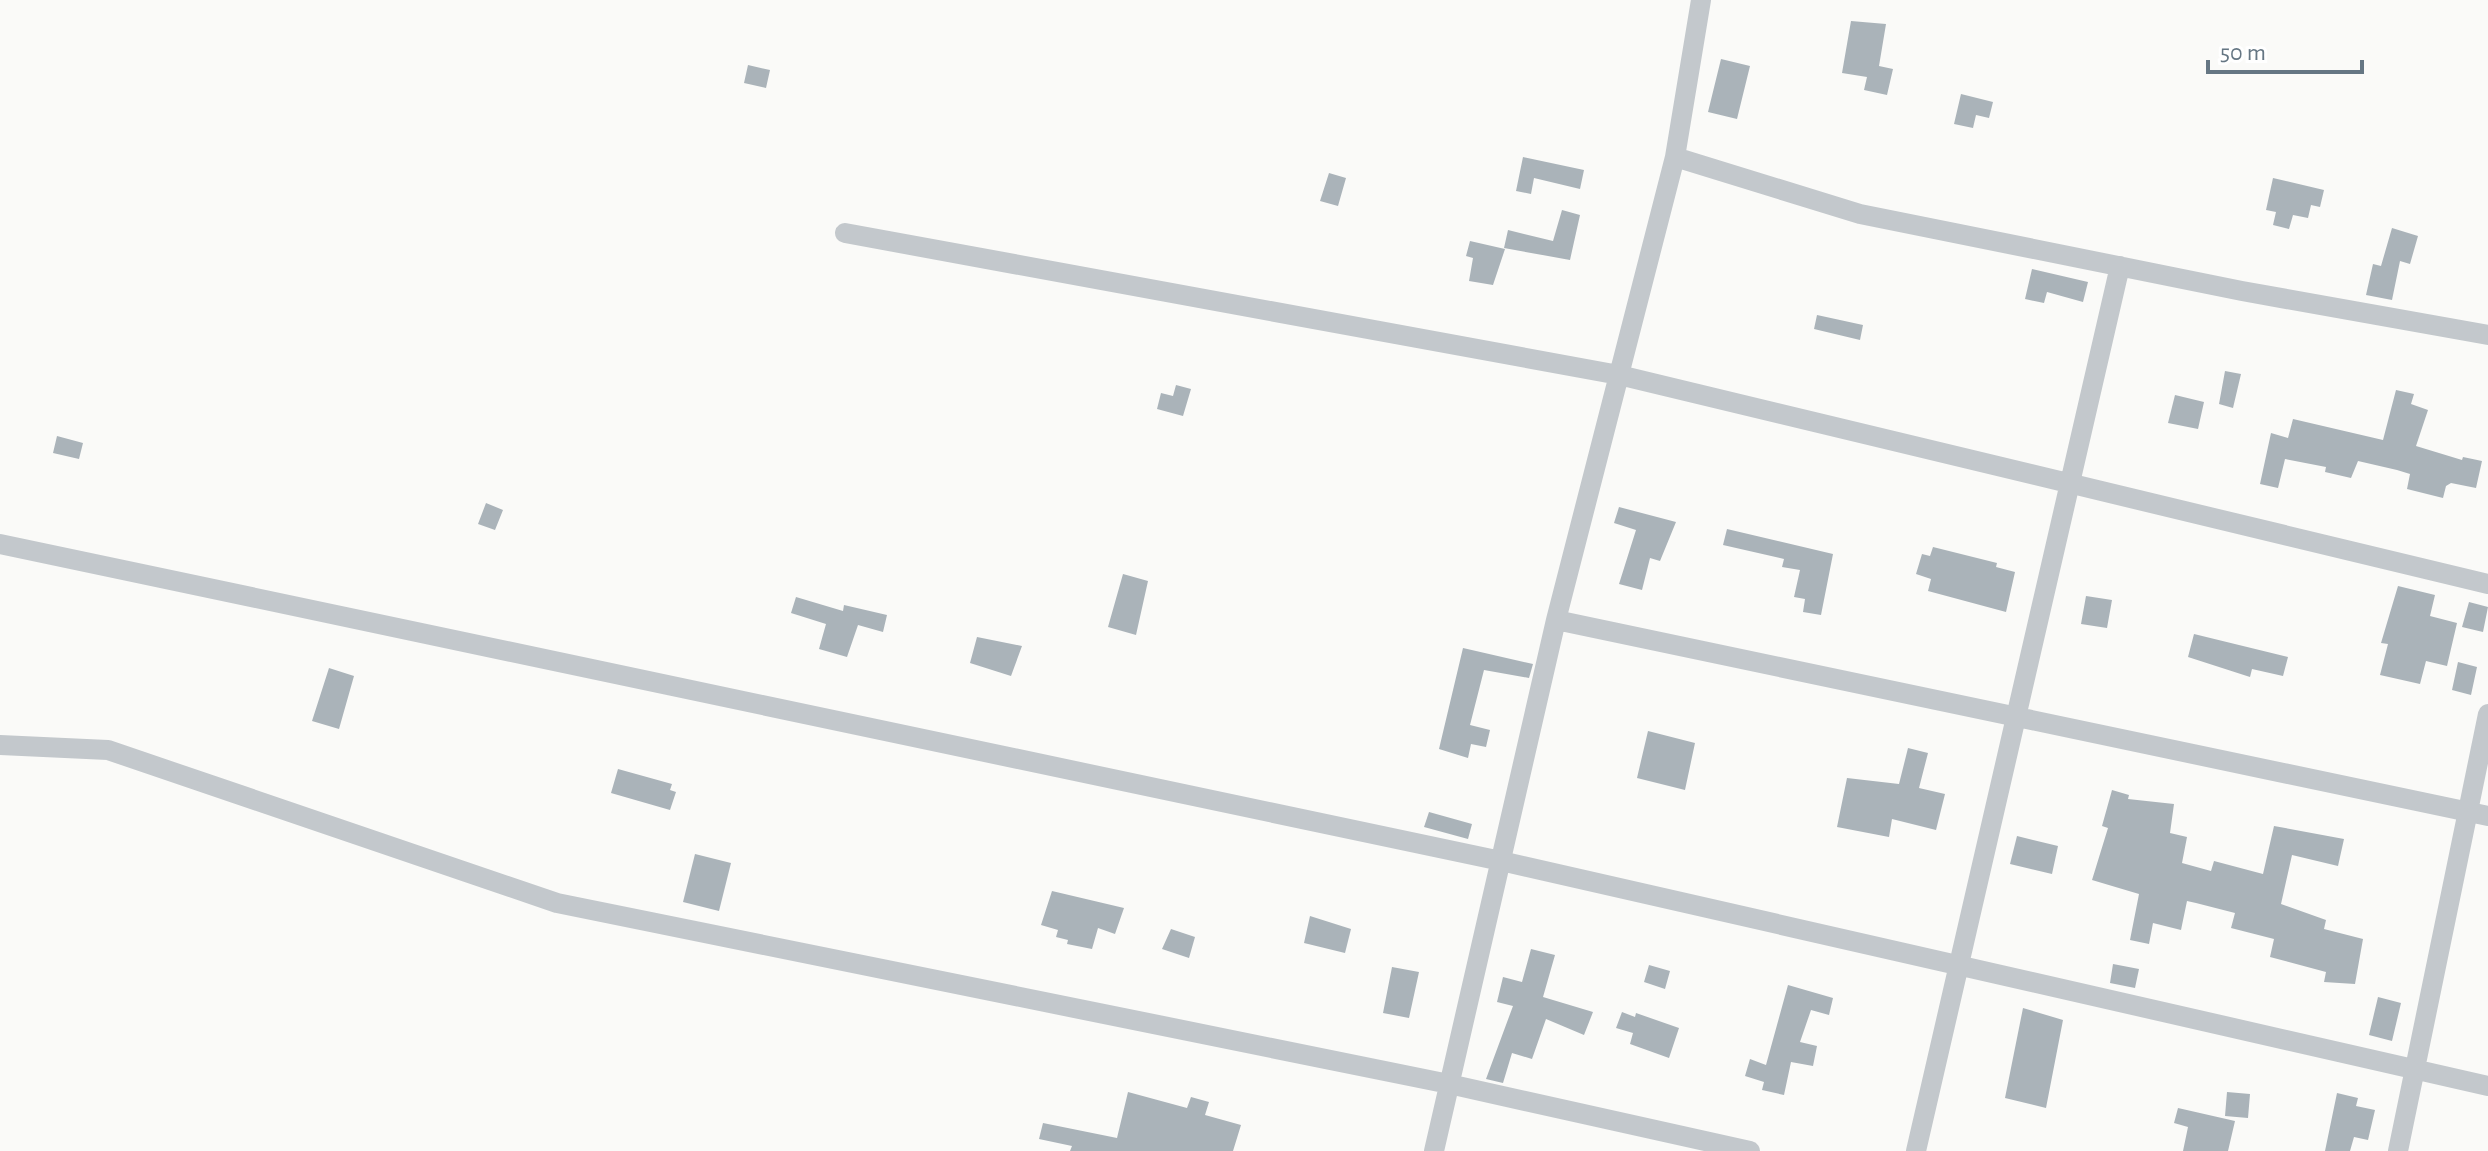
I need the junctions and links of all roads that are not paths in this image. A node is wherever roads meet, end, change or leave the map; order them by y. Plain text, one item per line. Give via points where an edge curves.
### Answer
1 (1701, 0) edge
2 (1675, 157) junction
3 (845, 233) dead end
4 (2120, 266) junction
5 (2488, 335) edge
6 (1619, 375) junction
7 (2070, 484) junction
8 (0, 544) edge
9 (2488, 584) edge
10 (1556, 620) junction
11 (2488, 714) edge
12 (2017, 716) junction
13 (0, 745) edge
14 (2478, 814) edge
15 (1501, 861) junction
16 (1958, 968) junction
17 (2415, 1069) junction
18 (1449, 1084) junction
19 (2488, 1086) edge
20 (1434, 1151) edge
21 (1750, 1151) edge
22 (1916, 1151) edge
23 (2398, 1151) edge

1 - 2 street
2 - 4 street via 1860,214
2 - 6 street
3 - 6 street
4 - 5 street
4 - 7 street
6 - 7 street
6 - 10 street
7 - 9 street
7 - 12 street
8 - 15 street
10 - 12 street
10 - 15 street
11 - 14 street
12 - 14 street
12 - 16 street
13 - 18 street via 108,750 557,903
14 - 17 street
15 - 16 street
15 - 18 street
16 - 17 street
16 - 22 street
17 - 19 street
17 - 23 street
18 - 20 street
18 - 21 street

